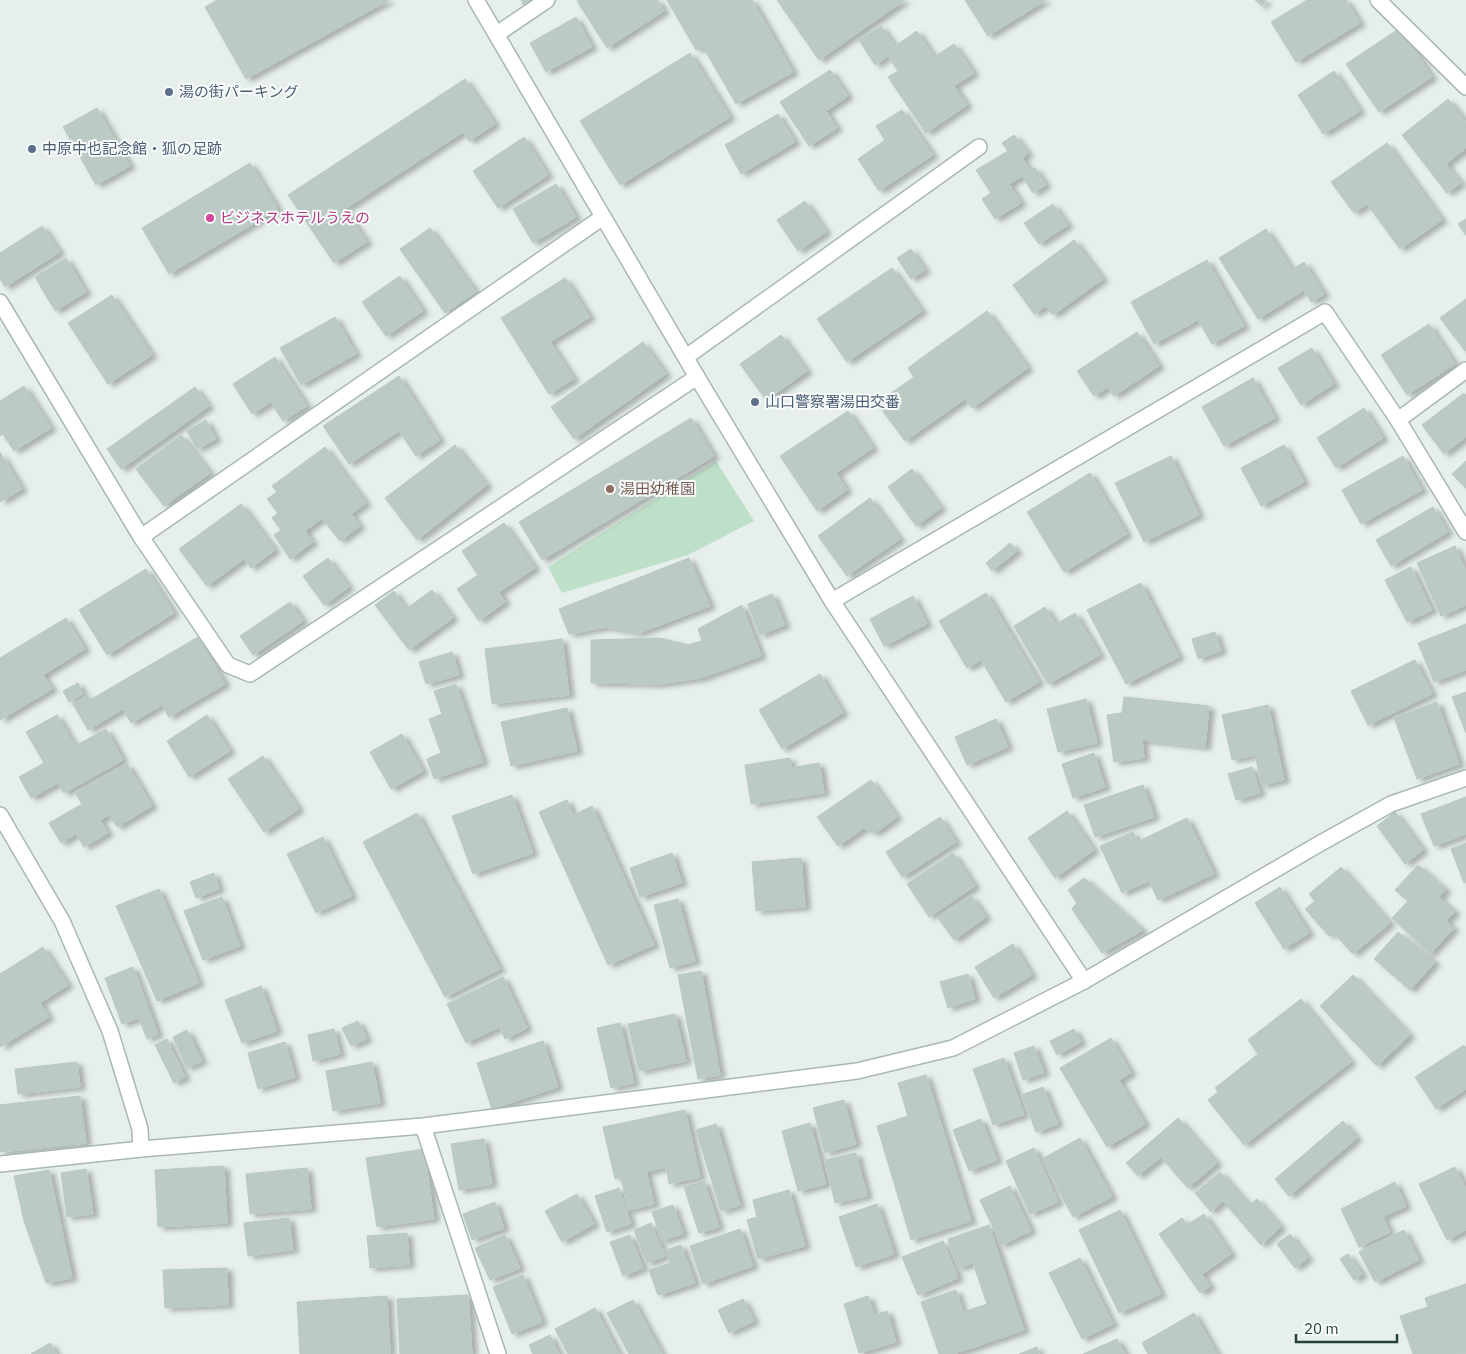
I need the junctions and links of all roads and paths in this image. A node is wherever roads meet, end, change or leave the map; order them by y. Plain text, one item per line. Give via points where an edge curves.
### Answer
1 (476, 0) edge
2 (547, 0) edge
3 (1378, 0) edge
4 (497, 34) junction
5 (1466, 87) edge
6 (979, 147) dead end
7 (603, 217) junction
8 (0, 302) edge
9 (686, 357) junction
10 (1466, 370) edge
11 (697, 377) junction
12 (1398, 420) junction
13 (1466, 531) edge
14 (142, 537) junction
15 (832, 601) junction
16 (1466, 778) edge
17 (0, 815) edge
18 (1084, 981) junction
19 (423, 1126) junction
20 (141, 1149) junction
21 (0, 1164) edge
22 (498, 1354) edge

1 - 4 street
2 - 4 street
3 - 5 street
4 - 7 street
6 - 9 street
7 - 9 street
7 - 14 street
8 - 14 street
9 - 11 street
10 - 12 street
11 - 14 street via 250,674 228,665
11 - 15 street
12 - 13 street
12 - 15 street via 1325,312
15 - 18 street
16 - 18 street via 1391,804
17 - 20 street via 62,921 110,1031 140,1129
18 - 19 street via 952,1048 857,1071
19 - 20 street
19 - 22 street
20 - 21 street

